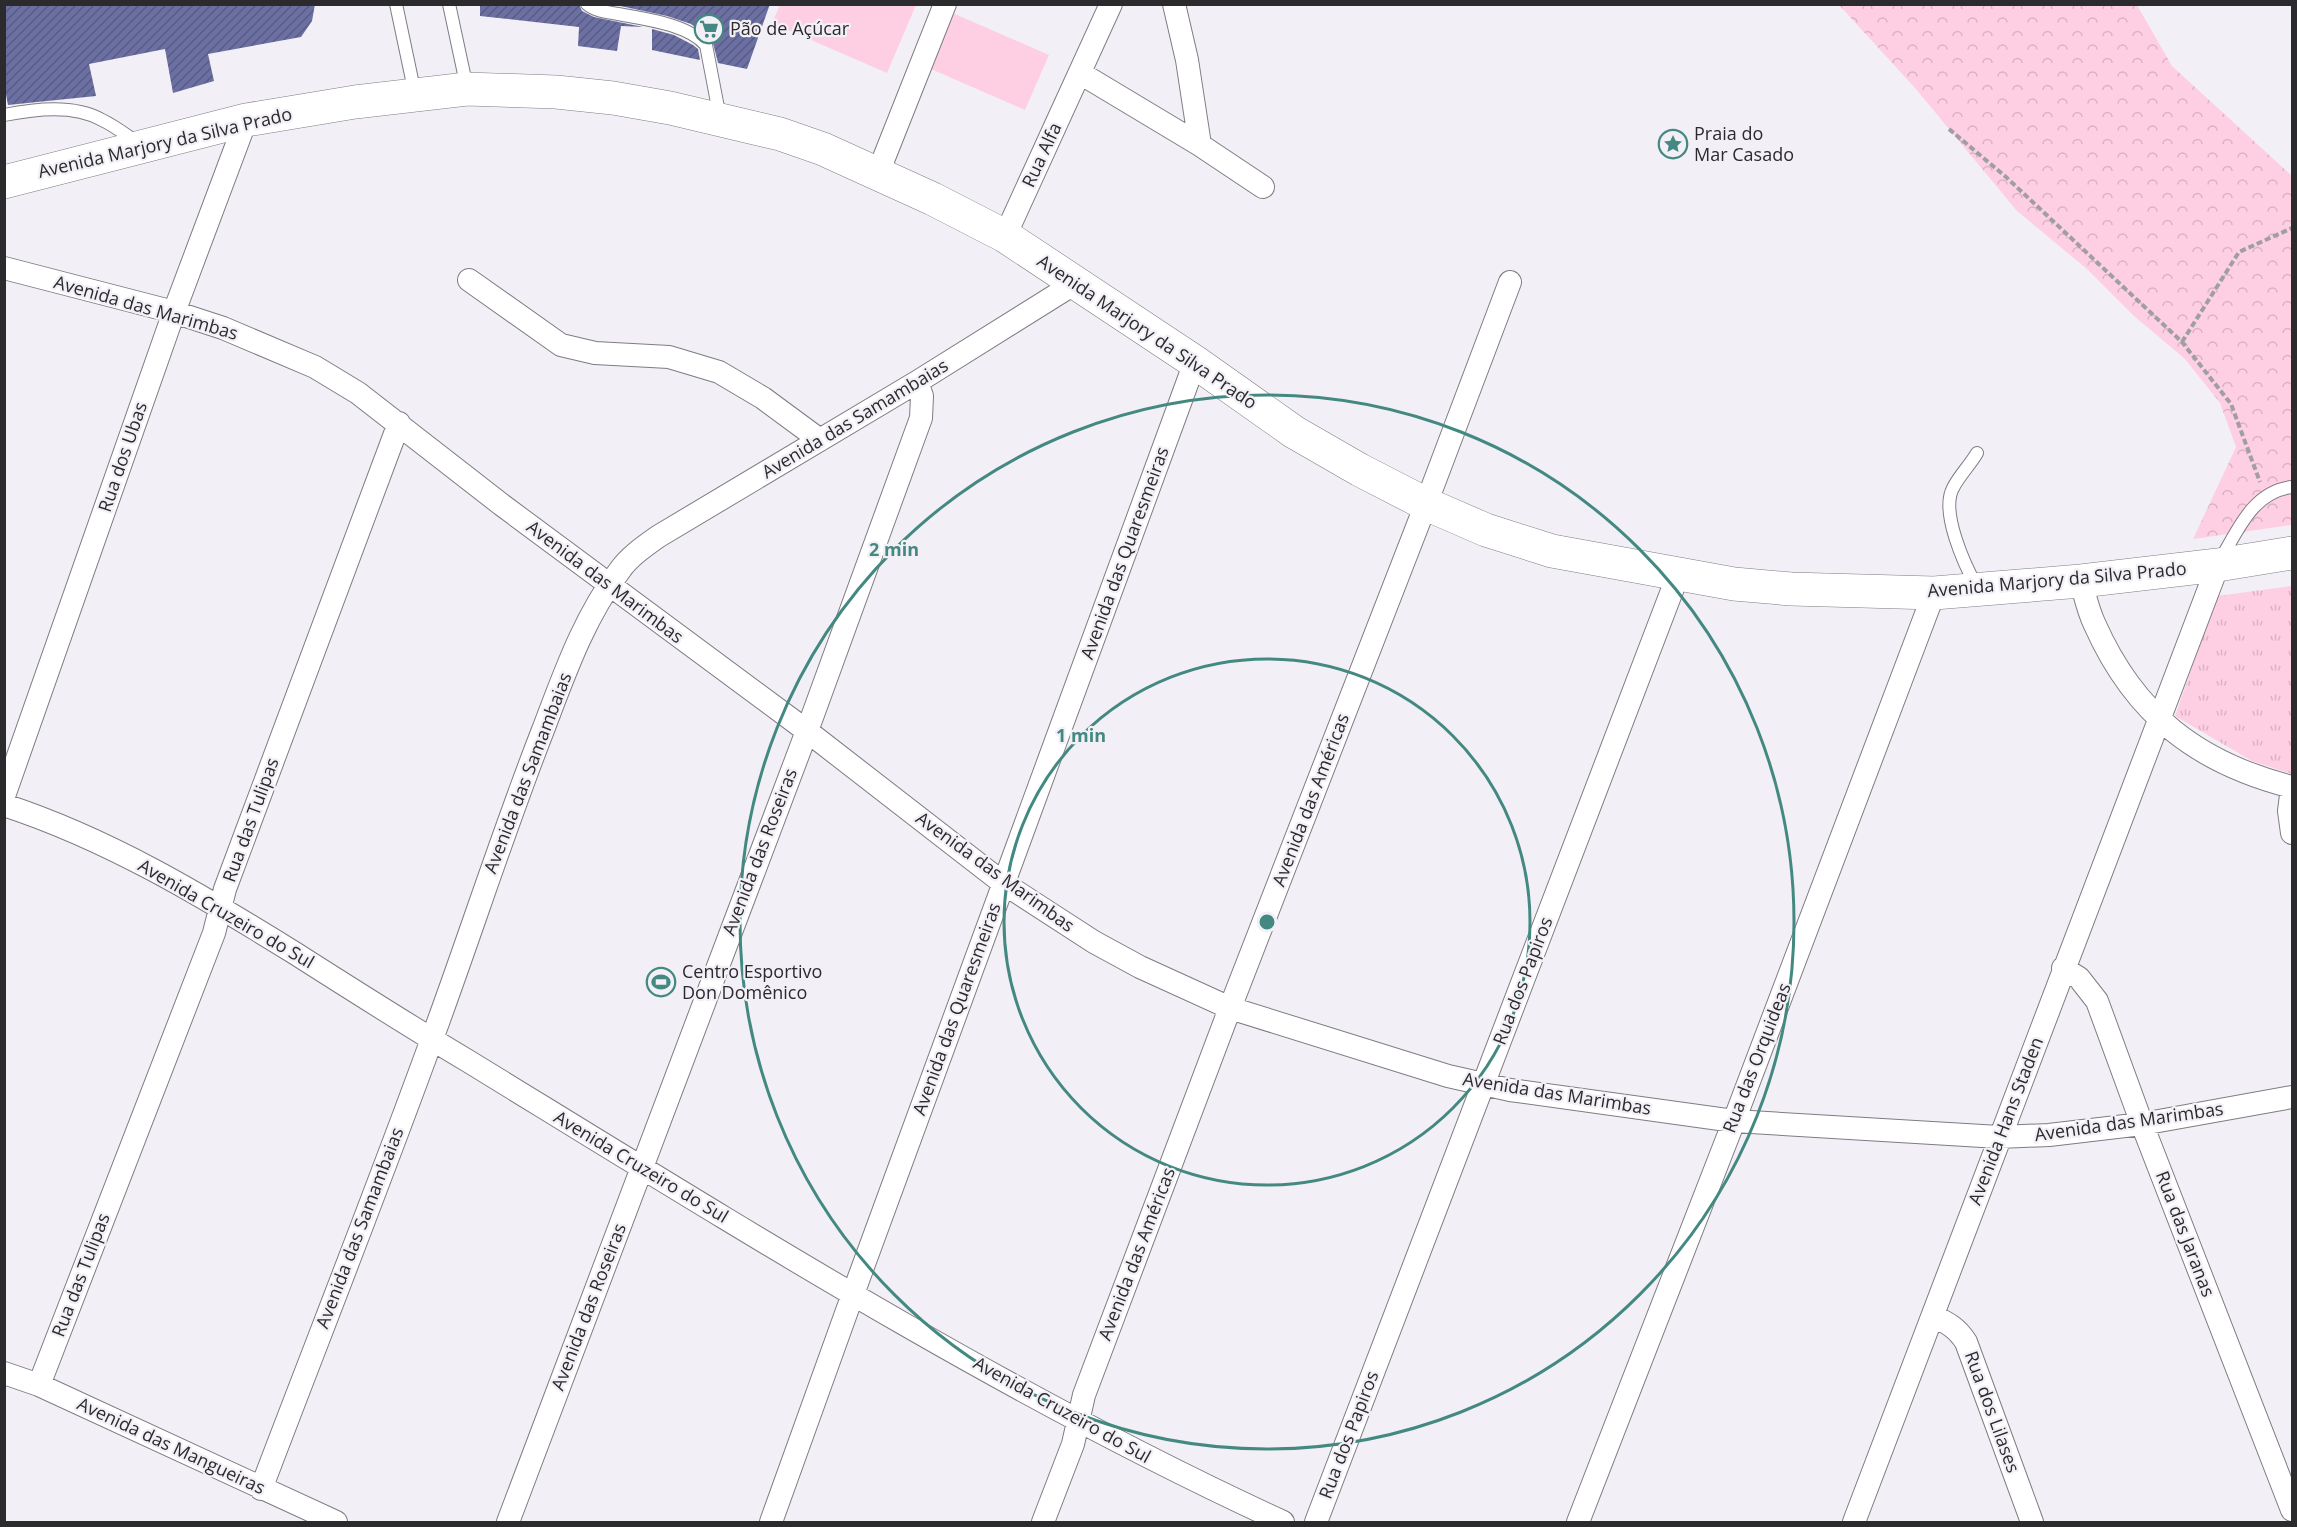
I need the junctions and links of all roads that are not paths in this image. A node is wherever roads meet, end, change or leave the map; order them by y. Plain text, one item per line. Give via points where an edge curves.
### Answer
1 (396, 4) edge
2 (448, 4) edge
3 (587, 4) edge
4 (945, 4) edge
5 (1111, 4) edge
6 (1174, 4) edge
7 (1080, 73) junction
8 (467, 89) junction
9 (415, 94) junction
10 (4, 115) edge
11 (720, 119) junction
12 (246, 120) junction
13 (1200, 145) junction
14 (144, 147) junction
15 (878, 173) junction
16 (4, 182) edge
17 (1263, 187) dead end
18 (1005, 236) junction
19 (4, 268) edge
20 (468, 280) dead end
21 (1077, 282) junction
22 (1510, 282) dead end
23 (174, 312) junction
24 (1195, 362) junction
25 (916, 382) junction
26 (399, 423) junction
27 (820, 440) junction
28 (1977, 453) dead end
29 (2292, 487) edge
30 (1426, 504) junction
31 (2292, 553) edge
32 (2218, 565) junction
33 (1678, 575) junction
34 (2081, 581) junction
35 (609, 585) junction
36 (1979, 591) junction
37 (1934, 593) junction
38 (2159, 719) junction
39 (807, 730) junction
40 (2292, 788) edge
41 (4, 796) edge
42 (4, 805) edge
43 (2292, 833) edge
44 (1003, 883) junction
45 (220, 908) junction
46 (2063, 968) junction
47 (1230, 1008) junction
48 (432, 1039) junction
49 (1483, 1084) junction
50 (2292, 1096) edge
51 (1734, 1121) junction
52 (2142, 1124) junction
53 (1999, 1137) junction
54 (641, 1168) junction
55 (853, 1294) junction
56 (1934, 1316) junction
57 (4, 1373) edge
58 (39, 1385) junction
59 (1079, 1421) junction
60 (261, 1488) junction
61 (2292, 1510) edge
62 (336, 1522) edge
63 (508, 1522) edge
64 (771, 1522) edge
65 (1043, 1522) edge
66 (1283, 1522) edge
67 (1316, 1522) edge
68 (1578, 1522) edge
69 (1854, 1522) edge
70 (2032, 1522) edge

1 - 9 lane
2 - 8 lane
3 - 11 lane via 597,10 653,20 700,39 706,45
4 - 15 street
5 - 7 street, Rua Alfa
6 - 13 street
7 - 13 street
7 - 18 street, Rua Alfa
8 - 9 main road, Avenida Marjory da Silva Prado
8 - 11 main road, Avenida Marjory da Silva Prado via 614,98
9 - 12 main road, Avenida Marjory da Silva Prado
10 - 14 lane via 27,110 82,112 101,119
11 - 15 main road, Avenida Marjory da Silva Prado via 780,134
12 - 14 main road, Avenida Marjory da Silva Prado
12 - 23 street, Rua dos Ubas
13 - 17 street
14 - 16 main road, Avenida Marjory da Silva Prado
15 - 18 main road, Avenida Marjory da Silva Prado
18 - 21 main road, Avenida Marjory da Silva Prado
19 - 23 street, Avenida das Marimbas
20 - 27 street via 561,345 595,353 669,357 719,372 763,398
21 - 24 main road, Avenida Marjory da Silva Prado
21 - 25 street, Avenida das Samambaias
22 - 30 street, Avenida das Américas
23 - 26 street, Avenida das Marimbas via 267,345 315,368
23 - 41 street, Rua dos Ubas
24 - 30 main road, Avenida Marjory da Silva Prado via 1294,432
24 - 44 street, Avenida das Quaresmeiras
25 - 27 street, Avenida das Samambaias
25 - 39 street, Avenida das Roseiras via 922,396 921,418
26 - 35 street, Avenida das Marimbas
26 - 45 street, Rua das Tulipas
27 - 35 street, Avenida das Samambaias via 659,536 630,559
28 - 36 lane via 1951,490 1950,512 1962,560
29 - 32 lane via 2265,497 2250,510
30 - 33 main road, Avenida Marjory da Silva Prado via 1486,530 1552,551
30 - 47 street, Avenida das Américas
31 - 32 main road, Avenida Marjory da Silva Prado
32 - 34 main road, Avenida Marjory da Silva Prado
32 - 38 street, Avenida Hans Staden
33 - 37 main road, Avenida Marjory da Silva Prado via 1791,589
33 - 49 street, Rua dos Papiros
34 - 36 main road, Avenida Marjory da Silva Prado
34 - 38 street via 2093,623 2111,658
35 - 39 street, Avenida das Marimbas
35 - 48 street, Avenida das Samambaias via 579,642 542,731
36 - 37 main road, Avenida Marjory da Silva Prado
37 - 51 street, Rua das Orquideas
38 - 40 street via 2188,743 2221,762
38 - 46 street, Avenida Hans Staden
39 - 44 street, Avenida das Marimbas
39 - 54 street, Avenida das Roseiras
40 - 43 street
42 - 45 street, Avenida Cruzeiro do Sul via 81,833
44 - 47 street, Avenida das Marimbas via 1094,942
44 - 55 street, Avenida das Quaresmeiras
45 - 48 street, Avenida Cruzeiro do Sul
45 - 58 street, Rua das Tulipas via 214,933
46 - 52 street, Rua das Jaranas via 2079,978 2097,1001
46 - 53 street, Avenida Hans Staden
47 - 49 street, Avenida das Marimbas
47 - 59 street, Avenida das Américas via 1084,1395
48 - 54 street, Avenida Cruzeiro do Sul
48 - 60 street, Avenida das Samambaias
49 - 51 street, Avenida das Marimbas
49 - 67 street, Rua dos Papiros
50 - 52 street, Avenida das Marimbas
51 - 53 street, Avenida das Marimbas
51 - 68 street, Rua das Orquideas
52 - 53 street, Avenida das Marimbas
52 - 61 street, Rua das Jaranas
53 - 56 street, Avenida Hans Staden
54 - 55 street, Avenida Cruzeiro do Sul
54 - 63 street, Avenida das Roseiras
55 - 59 street, Avenida Cruzeiro do Sul
55 - 64 street, Avenida das Quaresmeiras
56 - 69 street, Avenida Hans Staden
56 - 70 street, Rua dos Lilases via 1960,1332 1966,1342
57 - 58 street, Avenida das Mangueiras
58 - 60 street, Avenida das Mangueiras
59 - 65 street, Avenida das Américas
59 - 66 street, Avenida Cruzeiro do Sul
60 - 62 street, Avenida das Mangueiras

